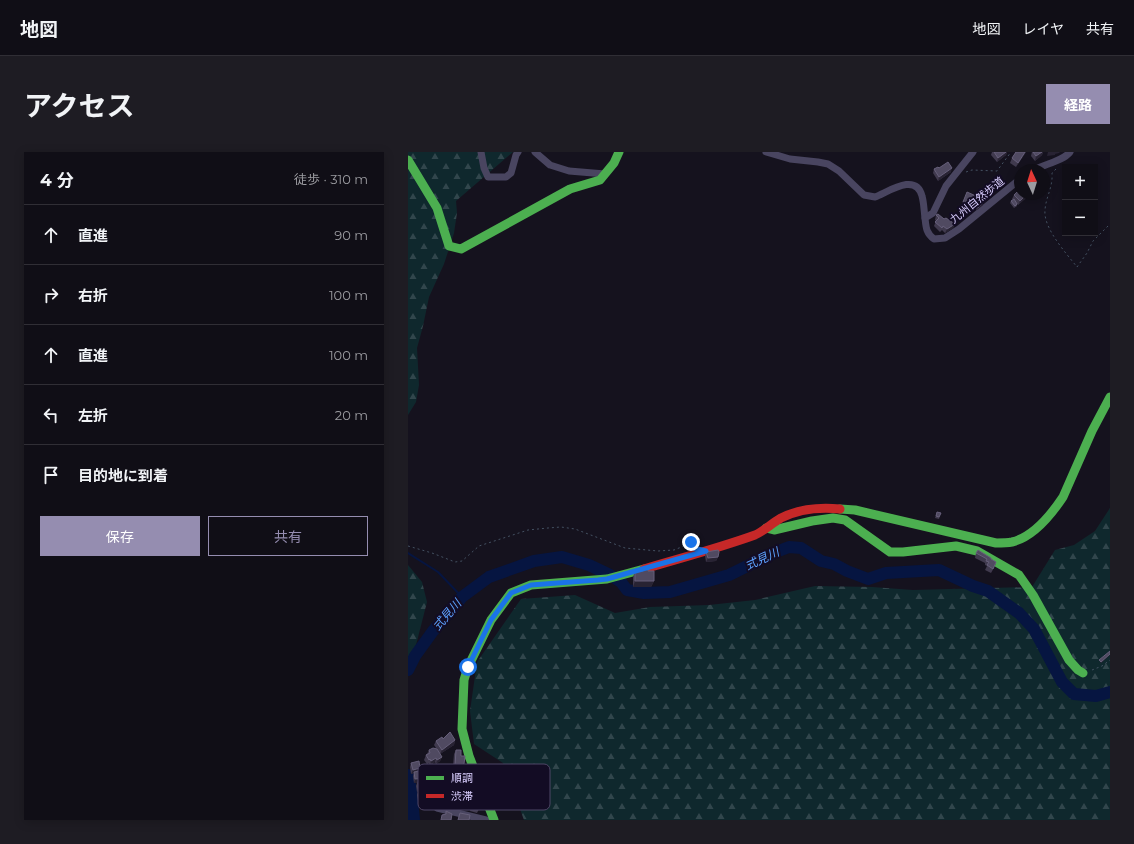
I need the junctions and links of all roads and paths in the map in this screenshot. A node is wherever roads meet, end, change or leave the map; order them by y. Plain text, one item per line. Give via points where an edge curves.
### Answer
1 (481, 152) edge
2 (518, 152) edge
3 (535, 152) edge
4 (619, 152) edge
5 (766, 152) edge
6 (974, 152) edge
7 (1011, 152) edge
8 (1070, 152) edge
9 (408, 160) edge
10 (1060, 160) junction
11 (1044, 164) edge
12 (605, 174) junction
13 (962, 177) dead end
14 (1014, 184) edge
15 (926, 218) junction
16 (1110, 224) edge
17 (1110, 397) edge
18 (766, 528) junction
19 (408, 546) edge
20 (693, 548) dead end
21 (1110, 660) edge
22 (1083, 673) joint
23 (472, 764) edge
24 (445, 810) edge
25 (490, 810) edge
26 (486, 820) edge
27 (494, 820) edge

1 - 2 street via 488,177 506,177 511,173
3 - 12 street via 550,165 569,171
4 - 12 street
5 - 15 street via 790,159 828,164 869,197 907,184 914,185 922,195
6 - 15 street, 九州自然歩道 via 946,186 933,214
7 - 13 path via 997,171 966,171
8 - 10 street
9 - 12 street via 437,208 449,246 461,249 570,189 600,180
10 - 11 street
10 - 16 path via 1058,168 1052,173 1052,183 1044,211 1045,220 1077,267 1093,240
14 - 15 street, 九州自然歩道 via 945,238 934,239 929,235
17 - 18 street via 1092,430 1063,497 1036,530 1012,542 996,543 855,510 824,507 803,510 781,518
18 - 22 street via 774,530 833,518 844,520 890,552 956,546 977,551 1019,576 1033,595 1069,660
18 - 23 street via 757,534 706,551 607,579 531,585 511,593 491,620 464,680 462,729
19 - 20 path via 455,562 462,561 479,546 495,540 528,530 561,527 575,529 624,548 674,550 694,542
21 - 22 path
24 - 26 street
25 - 27 street

